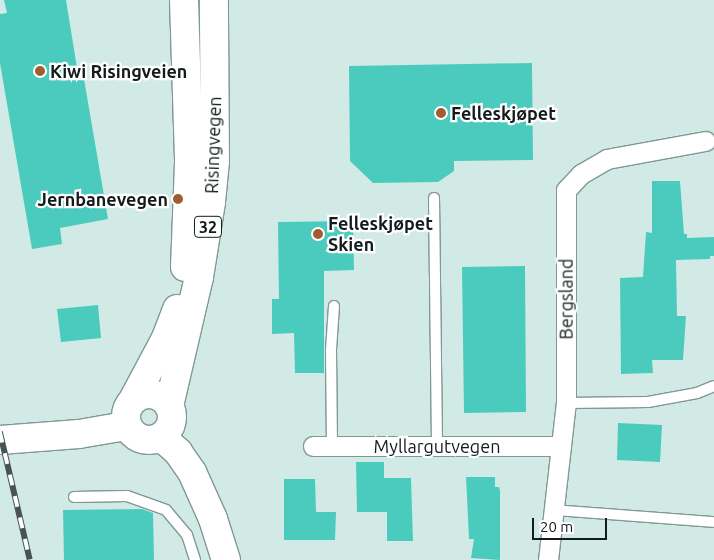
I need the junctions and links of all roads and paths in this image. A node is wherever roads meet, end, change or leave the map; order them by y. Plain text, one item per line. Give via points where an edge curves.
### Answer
1 (184, 0) edge
2 (214, 0) edge
3 (710, 139) edge
4 (434, 198) dead end
5 (334, 306) dead end
6 (714, 386) edge
7 (134, 398) junction
8 (566, 403) junction
9 (170, 406) junction
10 (126, 426) junction
11 (161, 437) junction
12 (0, 440) edge
13 (313, 446) dead end
14 (332, 446) junction
15 (437, 446) junction
16 (561, 446) junction
17 (74, 497) dead end
18 (554, 510) junction
19 (714, 522) edge
20 (195, 560) edge
21 (226, 560) edge
22 (548, 560) edge

1 - 7 main road, Risingvegen / 32 via 189,162 185,271 174,317
2 - 9 main road, Risingvegen / 32 via 216,161 200,268
3 - 8 street, Bergsland via 608,159 581,174 566,190
4 - 15 lane
5 - 14 lane
6 - 8 lane via 697,393 648,402
7 - 9 main road via 156,394
7 - 10 main road, Risingvegen / 32 via 126,410
8 - 16 street, Bergsland
9 - 11 main road, Risingvegen / 32 via 172,423
10 - 11 main road via 137,438 146,441
10 - 12 main road via 78,434
11 - 21 main road via 178,452 192,472 213,518
13 - 14 street, Myllargutvegen
14 - 15 street, Myllargutvegen
15 - 16 street, Myllargutvegen
16 - 18 street, Bergsland
17 - 20 lane via 127,496 166,510 187,535
18 - 19 lane
18 - 22 street, Bergsland

